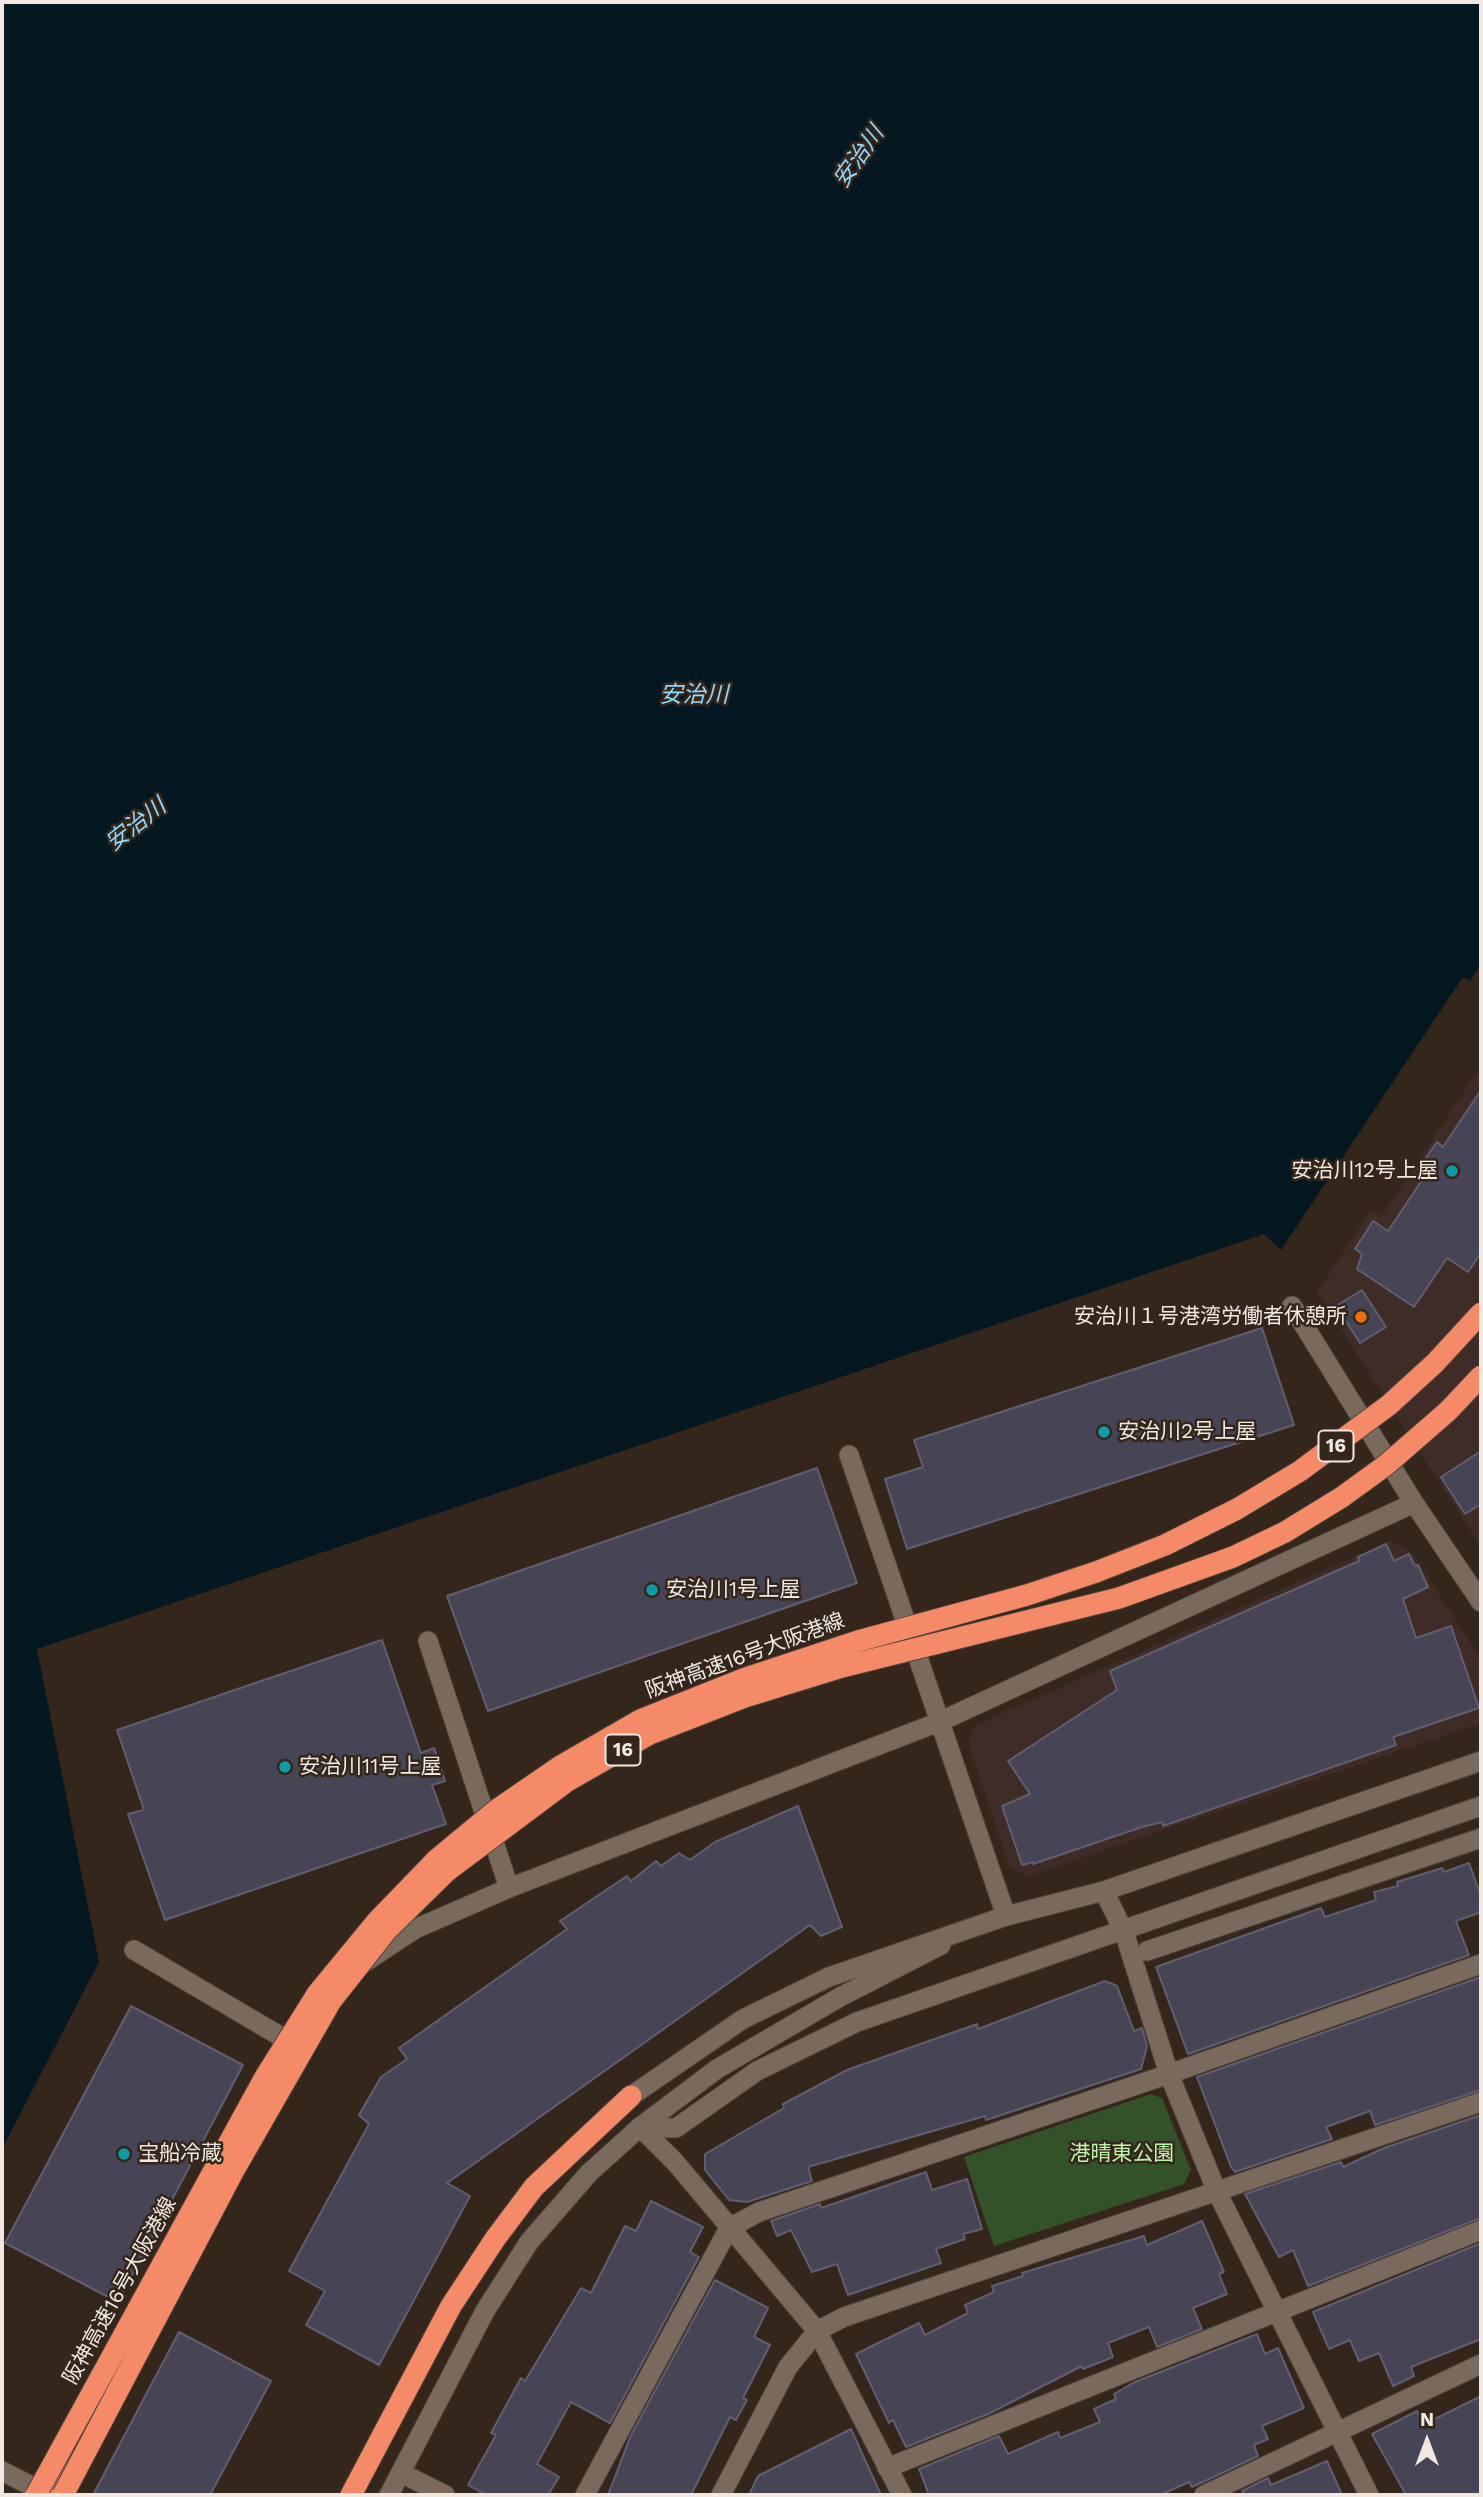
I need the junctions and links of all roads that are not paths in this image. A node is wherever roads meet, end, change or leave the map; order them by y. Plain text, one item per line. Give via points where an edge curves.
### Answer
1 (1292, 1306) dead end
2 (1481, 1313) edge
3 (1481, 1376) edge
4 (849, 1455) dead end
5 (1414, 1503) junction
6 (1481, 1602) edge
7 (428, 1642) dead end
8 (939, 1722) junction
9 (1481, 1761) edge
10 (1481, 1806) edge
11 (1481, 1838) edge
12 (509, 1888) junction
13 (1104, 1891) junction
14 (1006, 1916) junction
15 (975, 1926) junction
16 (1124, 1932) junction
17 (134, 1950) dead end
18 (1147, 1951) dead end
19 (1481, 1964) edge
20 (290, 2042) junction
21 (1169, 2074) junction
22 (631, 2096) joint
23 (1481, 2102) edge
24 (640, 2127) junction
25 (1217, 2192) junction
26 (729, 2228) junction
27 (1481, 2230) edge
28 (149, 2290) junction
29 (1276, 2311) junction
30 (817, 2332) junction
31 (1481, 2364) edge
32 (1336, 2432) junction
33 (887, 2468) junction
34 (2, 2471) edge
35 (401, 2473) junction
36 (36, 2495) edge
37 (49, 2495) edge
38 (57, 2495) edge
39 (64, 2495) edge
40 (351, 2495) edge
41 (389, 2495) edge
42 (445, 2495) edge
43 (585, 2495) edge
44 (721, 2495) edge
45 (902, 2495) edge
46 (1204, 2495) edge
47 (1369, 2495) edge

1 - 5 street
2 - 28 highway, 阪神高速16号大阪港線 / 16, bridge via 1389,1405 1300,1471 1237,1510 1096,1572 858,1640 691,1699 640,1720 495,1811 437,1859 377,1920 317,1994 265,2077
3 - 39 highway, 阪神高速16号大阪港線 / 16, bridge via 1386,1465 1296,1525 1233,1557 1119,1598 830,1671 745,1697 650,1734 566,1782 447,1871 387,1930 331,2001 233,2172
4 - 8 street
5 - 6 street
5 - 8 street
7 - 12 street
8 - 12 street
8 - 14 street
9 - 13 street
10 - 16 street
11 - 18 street
12 - 20 street via 415,1929 351,1972
13 - 14 street
13 - 16 street
14 - 15 street
15 - 22 street via 790,1994 702,2044
15 - 24 street via 727,2063
16 - 21 street
16 - 24 street via 857,2022 757,2071 677,2128
17 - 20 street
19 - 21 street
20 - 38 street
21 - 25 street
21 - 26 street via 759,2212
22 - 40 highway via 534,2187 495,2239 452,2306
23 - 25 street
24 - 26 street
24 - 35 street via 589,2173 529,2242 485,2311
25 - 29 street
25 - 30 street via 844,2317
26 - 30 street
26 - 43 street
27 - 29 street
28 - 36 highway, 阪神高速16号大阪港線 / 16, bridge
28 - 37 highway, bridge via 111,2378
29 - 32 street
29 - 33 street
30 - 33 street
30 - 44 street via 788,2367
31 - 32 street
32 - 46 street
32 - 47 street
33 - 45 street
34 - 37 street
35 - 41 street
35 - 42 street

